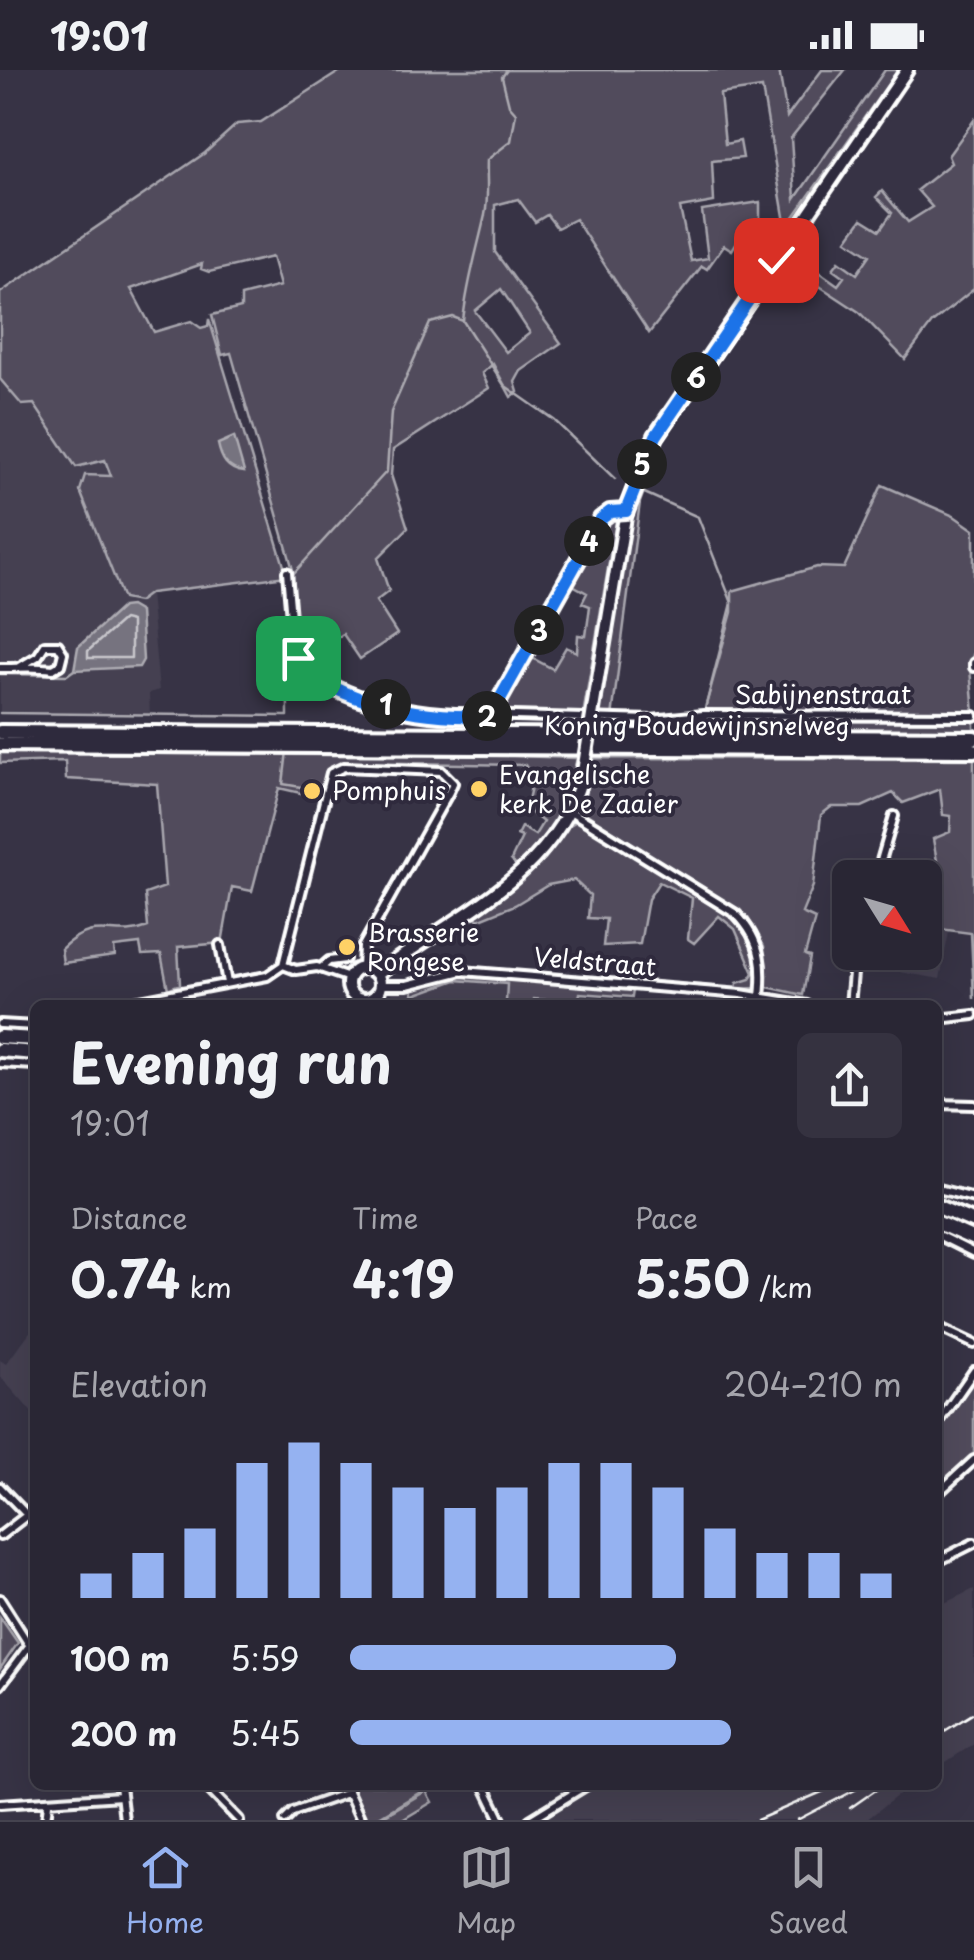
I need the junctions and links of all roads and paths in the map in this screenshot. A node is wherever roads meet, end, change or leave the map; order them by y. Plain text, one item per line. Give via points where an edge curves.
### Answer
1 (907, 70) edge
2 (626, 511) junction
3 (287, 572) dead end
4 (38, 656) junction
5 (42, 665) junction
6 (0, 668) edge
7 (18, 668) junction
8 (491, 715) junction
9 (974, 716) edge
10 (0, 732) edge
11 (974, 738) edge
12 (0, 744) edge
13 (974, 750) edge
14 (570, 811) junction
15 (894, 816) dead end
16 (881, 860) edge
17 (220, 945) dead end
18 (346, 959) dead end
19 (283, 965) junction
20 (322, 968) junction
21 (362, 968) junction
22 (853, 970) edge
23 (349, 978) junction
24 (379, 980) junction
25 (227, 984) junction
26 (142, 1000) edge
27 (350, 1000) edge
28 (369, 1000) edge
29 (750, 1000) edge
30 (760, 1000) edge
31 (850, 1000) edge
32 (974, 1015) edge
33 (942, 1019) edge
34 (0, 1024) edge
35 (30, 1026) edge
36 (0, 1037) edge
37 (30, 1039) edge
38 (0, 1050) edge
39 (30, 1053) edge
40 (0, 1063) edge
41 (30, 1066) edge
42 (942, 1104) edge
43 (974, 1106) edge
44 (942, 1190) edge
45 (973, 1198) edge
46 (942, 1209) edge
47 (974, 1222) edge
48 (942, 1224) edge
49 (942, 1237) edge
50 (974, 1239) edge
51 (974, 1254) edge
52 (942, 1328) edge
53 (974, 1344) edge
54 (974, 1371) edge
55 (942, 1417) edge
56 (974, 1460) edge
57 (0, 1487) edge
58 (942, 1490) edge
59 (30, 1513) edge
60 (27, 1515) junction
61 (0, 1536) edge
62 (974, 1542) edge
63 (942, 1559) edge
64 (0, 1599) edge
65 (30, 1638) edge
66 (30, 1644) edge
67 (0, 1684) edge
68 (120, 1790) edge
69 (211, 1790) edge
70 (344, 1790) edge
71 (346, 1790) edge
72 (486, 1790) edge
73 (579, 1790) edge
74 (121, 1796) junction
75 (0, 1804) edge
76 (48, 1804) junction
77 (46, 1820) edge
78 (124, 1820) edge
79 (239, 1820) edge
80 (285, 1820) edge
81 (361, 1820) edge
82 (501, 1820) edge
83 (530, 1820) edge

1 - 2 street via 664,423
2 - 8 street via 601,519
2 - 14 street, bridge via 582,778
3 - 8 street, Sabijnenstraat via 295,649 314,676 416,714
4 - 5 street
4 - 5 street via 49,643 64,653 57,667
4 - 7 street
5 - 7 street
6 - 7 street
8 - 9 street, Sabijnenstraat
10 - 11 highway, Koning Boudewijnsnelweg
12 - 13 highway, Koning Boudewijnsnelweg
14 - 24 street via 531,866
14 - 30 street via 736,914 759,950
15 - 16 street
17 - 25 street
18 - 20 street
19 - 20 street
19 - 21 street via 328,778 336,768 434,769 453,782 363,946
19 - 25 street via 270,975
20 - 23 street
21 - 23 street
21 - 24 street
22 - 31 street
23 - 27 street
24 - 28 street
24 - 29 street, Veldstraat via 408,985 462,971
25 - 26 street
32 - 33 street
34 - 35 street
36 - 37 highway
38 - 39 highway
40 - 41 street
42 - 43 street
44 - 45 street
46 - 47 highway
48 - 50 highway
49 - 51 street
52 - 53 street
54 - 55 street
56 - 58 street
57 - 60 street
59 - 60 street
60 - 61 street
62 - 63 street
64 - 65 street
66 - 67 street
68 - 74 street
69 - 79 street
70 - 80 street
71 - 81 street
72 - 82 street
73 - 83 street
74 - 76 street
74 - 78 street
75 - 76 street
76 - 77 street

